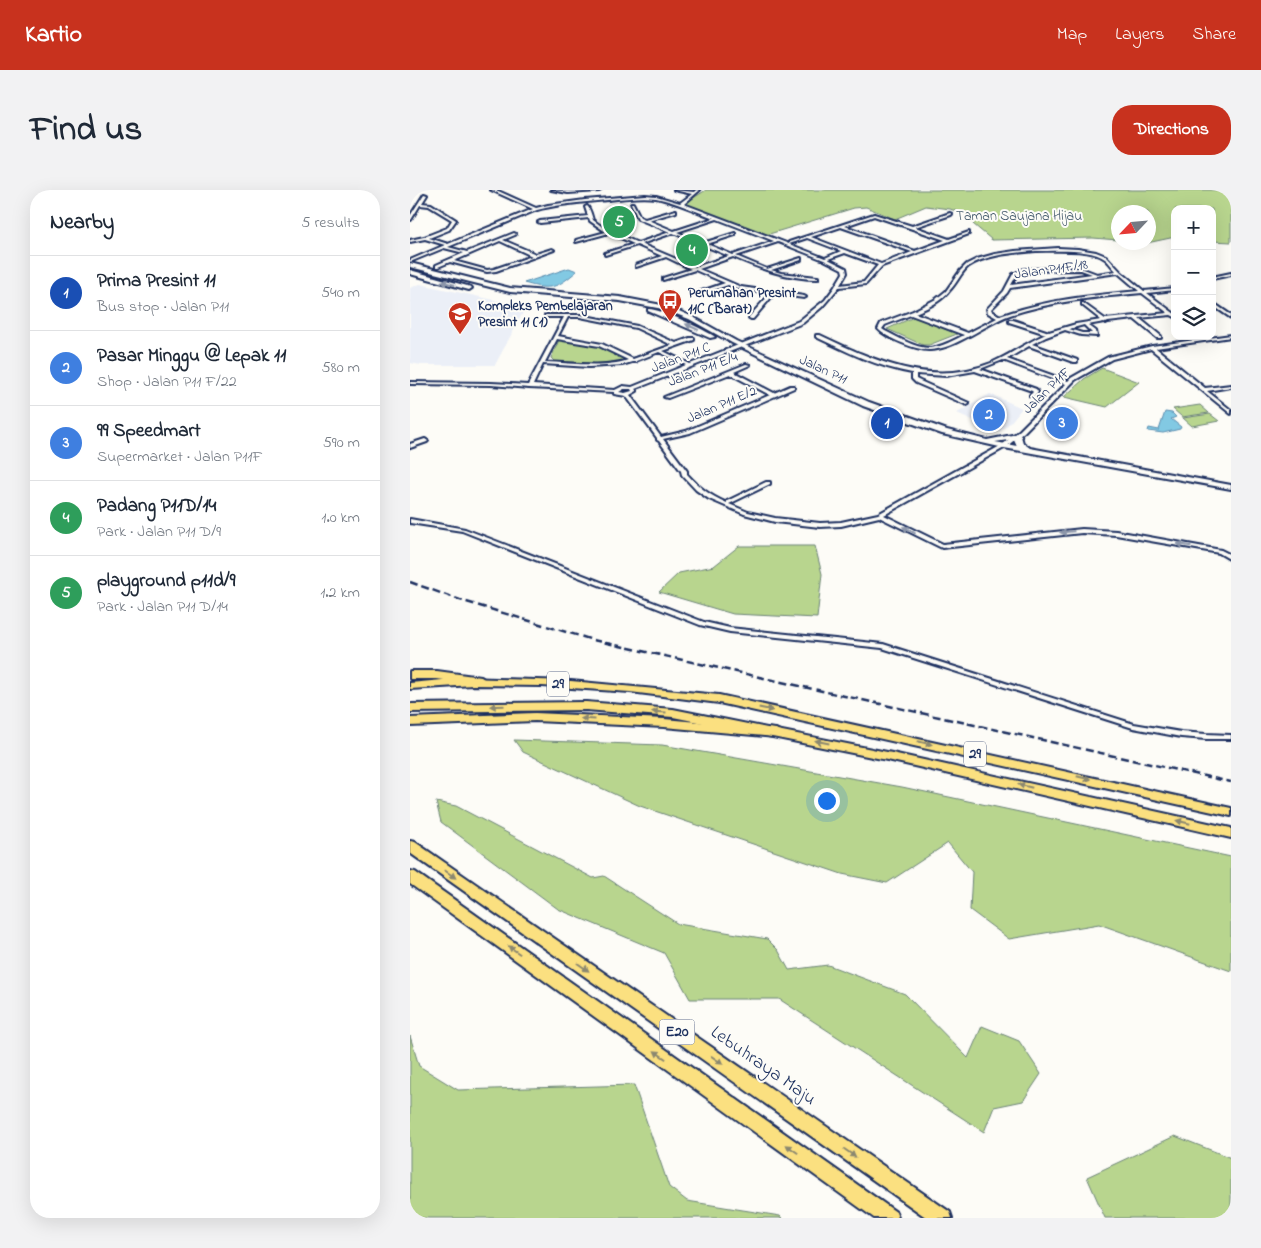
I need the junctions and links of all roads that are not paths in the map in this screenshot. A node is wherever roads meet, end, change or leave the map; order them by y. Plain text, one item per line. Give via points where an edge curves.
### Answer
1 (493, 190) edge
2 (553, 190) edge
3 (599, 190) edge
4 (676, 190) edge
5 (696, 191) edge
6 (425, 194) dead end
7 (419, 204) junction
8 (632, 204) dead end
9 (680, 204) junction
10 (587, 207) dead end
11 (536, 209) junction
12 (675, 211) dead end
13 (950, 214) dead end
14 (590, 217) junction
15 (717, 218) junction
16 (410, 219) edge
17 (645, 220) junction
18 (540, 222) dead end
19 (841, 226) junction
20 (913, 227) junction
21 (609, 232) junction
22 (674, 232) junction
23 (968, 233) dead end
24 (514, 234) dead end
25 (734, 234) dead end
26 (807, 237) junction
27 (426, 238) junction
28 (500, 240) junction
29 (949, 240) junction
30 (410, 241) edge
31 (577, 241) dead end
32 (778, 241) junction
33 (790, 243) dead end
34 (638, 244) junction
35 (703, 244) junction
36 (448, 245) junction
37 (443, 247) junction
38 (552, 250) dead end
39 (845, 251) junction
40 (914, 252) junction
41 (467, 254) junction
42 (606, 254) dead end
43 (536, 256) junction
44 (666, 256) junction
45 (734, 257) junction
46 (800, 259) dead end
47 (824, 259) junction
48 (451, 260) junction
49 (410, 263) edge
50 (881, 265) junction
51 (437, 266) dead end
52 (637, 266) dead end
53 (695, 269) junction
54 (767, 270) junction
55 (410, 272) edge
56 (1119, 272) junction
57 (1231, 274) edge
58 (1097, 275) junction
59 (1216, 277) edge
60 (817, 278) dead end
61 (664, 279) dead end
62 (729, 283) junction
63 (838, 286) junction
64 (1009, 287) junction
65 (1171, 289) edge
66 (1144, 292) junction
67 (773, 293) junction
68 (697, 294) dead end
69 (804, 297) dead end
70 (1084, 304) dead end
71 (1216, 306) edge
72 (911, 313) junction
73 (1171, 313) edge
74 (1171, 315) edge
75 (547, 316) dead end
76 (567, 316) junction
77 (1231, 317) edge
78 (751, 318) dead end
79 (1000, 318) junction
80 (1136, 318) junction
81 (1011, 321) dead end
82 (1106, 322) junction
83 (1086, 325) junction
84 (1066, 328) junction
85 (967, 334) junction
86 (1050, 334) junction
87 (818, 336) dead end
88 (1231, 336) edge
89 (556, 337) junction
90 (1159, 337) dead end
91 (1216, 337) edge
92 (692, 339) dead end
93 (1190, 340) edge
94 (676, 345) junction
95 (1030, 345) junction
96 (1152, 346) junction
97 (740, 347) junction
98 (660, 351) junction
99 (1004, 359) junction
100 (634, 361) junction
101 (1075, 361) dead end
102 (543, 363) junction
103 (748, 365) dead end
104 (691, 366) junction
105 (977, 370) junction
106 (731, 372) junction
107 (914, 372) junction
108 (1068, 383) junction
109 (410, 385) edge
110 (1231, 386) edge
111 (529, 387) junction
112 (792, 387) dead end
113 (633, 388) junction
114 (1204, 390) junction
115 (616, 391) junction
116 (628, 395) junction
117 (775, 395) junction
118 (1032, 395) dead end
119 (666, 397) dead end
120 (967, 404) dead end
121 (1231, 413) edge
122 (1017, 436) junction
123 (659, 438) junction
124 (425, 441) dead end
125 (984, 441) junction
126 (410, 446) edge
127 (1000, 448) junction
128 (1027, 450) junction
129 (684, 471) junction
130 (768, 483) dead end
131 (1231, 487) edge
132 (1231, 492) edge
133 (729, 502) junction
134 (880, 515) junction
135 (781, 520) junction
136 (410, 521) edge
137 (1231, 558) edge
138 (410, 675) edge
139 (482, 681) junction
140 (410, 686) edge
141 (410, 708) edge
142 (410, 722) edge
143 (776, 733) junction
144 (1231, 738) edge
145 (1231, 812) edge
146 (1231, 833) edge
147 (410, 846) edge
148 (410, 876) edge
149 (889, 1218) edge
150 (943, 1218) edge

1 - 11 street
2 - 3 street
4 - 5 street
5 - 9 street
6 - 7 street
7 - 16 street
7 - 27 street via 430,205 454,220 448,229
8 - 17 street via 637,216
9 - 11 street via 645,196
9 - 15 street
10 - 14 street
11 - 36 street
12 - 17 street
13 - 20 street
14 - 18 street
14 - 21 street via 596,225
15 - 22 street
15 - 32 street
17 - 22 street
19 - 20 street via 878,216
19 - 26 street
19 - 40 street
20 - 29 street
21 - 31 street
21 - 34 street
22 - 34 street
22 - 35 street
23 - 29 street
24 - 28 street
25 - 35 street
26 - 33 street
26 - 39 street
27 - 30 street
27 - 36 street
28 - 41 street
28 - 43 street
29 - 40 street
32 - 45 street
32 - 47 street
34 - 42 street
34 - 44 street
35 - 45 street
36 - 37 street
37 - 41 street
37 - 49 street
38 - 43 street
39 - 47 street
39 - 50 street
40 - 50 street
41 - 48 street
43 - 48 street via 491,271
44 - 52 street
44 - 53 street
45 - 53 street
45 - 54 street
46 - 54 street
47 - 63 street via 844,268 845,273
48 - 51 street
49 - 97 main road, Jalan P11 via 469,282 510,290 620,299 660,306 691,318
50 - 63 street via 865,283
53 - 61 street
53 - 62 street
54 - 60 street
97 -> 55 main road, Jalan P11 via 643,309 613,303 499,293
56 - 58 street, Jalan P11F/18
56 - 66 street
56 - 72 street via 1105,257 1084,250 998,253 969,264 944,294
57 - 59 street
58 - 64 street, Jalan P11F/18
58 - 64 street, Jalan P11F/18 via 1081,269 1025,270 1014,275
62 - 67 street via 747,290
62 - 68 street
63 - 97 street, Jalan P11 C via 824,305 801,322
64 - 79 street, Jalan P11F/18 via 988,311
65 - 66 street
66 - 73 street
66 - 79 street via 1080,298
67 - 69 street
67 - 78 street
70 - 82 street
71 - 77 street
72 - 85 street
72 - 85 street via 883,324 880,329 928,349
74 - 80 street
75 - 76 street
76 - 89 street
76 - 94 street via 637,327
79 - 85 street
80 - 82 street
80 - 90 street
81 - 86 street
82 - 83 street
83 - 84 street
83 - 84 street via 1095,335
84 - 86 street
86 - 95 street
87 - 107 street via 872,362
88 - 91 street, Jalan P11F
89 - 100 street via 600,345
89 - 102 street
92 - 94 street
93 - 96 street, Jalan P11F
94 - 98 street
95 - 99 street
95 - 101 street
96 - 108 street, Jalan P11F via 1110,358
96 - 114 street
97 - 104 street, Jalan P11 C
97 - 125 main road, Jalan P11 via 866,404 946,432
97 - 127 main road, Jalan P11 via 859,407 915,427
98 - 100 street
98 - 104 street
99 - 105 street
99 - 108 street
100 - 102 street via 610,366
102 - 111 street
103 - 106 street, Jalan P11 E/4
104 - 113 street, Jalan P11 C
105 - 107 street via 943,374
105 - 118 street via 1034,390 1036,392
106 - 117 street
106 - 119 street, Jalan P11 E/4
107 - 120 street via 914,379 918,382
108 - 122 street, Jalan P11F
109 - 111 street
110 - 114 street
111 - 115 street
112 - 117 street, Jalan P11 E/2
113 - 115 street, Jalan P11 C via 623,387
113 - 116 street via 634,392
114 - 121 street
115 - 116 street via 620,395
116 - 123 street
117 - 123 street, Jalan P11 E/2 via 688,432
122 - 125 main road
122 - 127 street, Jalan P11F
122 - 128 main road via 1019,444
123 - 129 street
124 - 126 street
125 - 127 main road, Jalan P11
127 - 128 main road, Jalan P11
127 - 132 main road, Jalan P11
127 - 134 street, Jalan P11F
128 - 131 main road, Jalan P11
129 - 133 street
129 - 135 street via 698,489 723,504 760,517
130 - 133 street
133 - 135 street
134 - 135 street, Jalan P11F via 832,524
137 -> 134 street via 1209,550 1116,533 1082,531 942,546
136 - 144 street via 463,530 702,624 730,630 883,646 1133,726 1190,736
138 - 139 highway
139 - 140 highway, 29
139 -> 145 highway, 29 via 635,688 718,699
143 -> 141 highway, 29 via 674,713 586,706
143 -> 142 highway via 664,723 535,717
146 -> 143 highway, 29
147 -> 150 highway, Lebuhraya Maju / E20
149 -> 148 highway, E20

